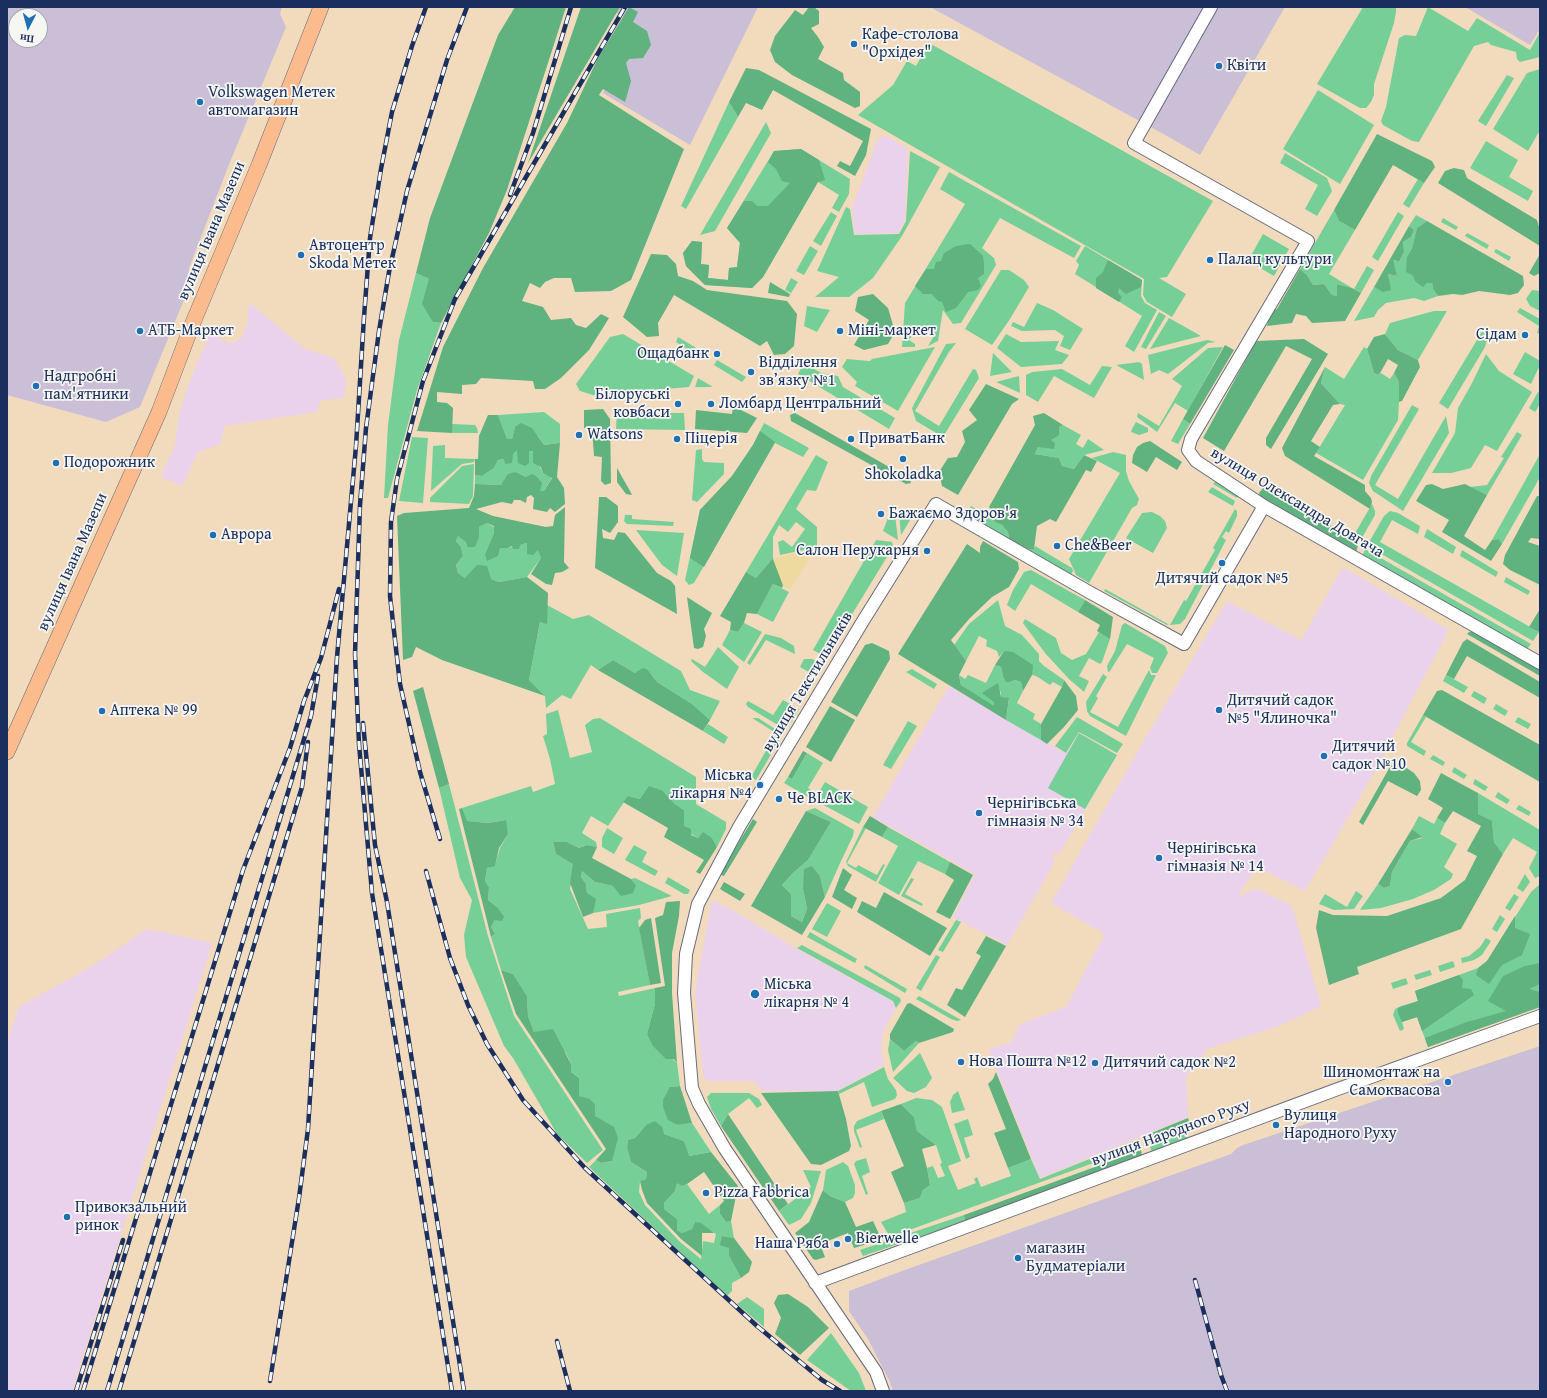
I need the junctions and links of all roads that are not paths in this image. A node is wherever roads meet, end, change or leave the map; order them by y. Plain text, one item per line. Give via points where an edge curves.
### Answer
1 (321, 7) edge
2 (1211, 7) edge
3 (1264, 506) junction
4 (1540, 663) edge
5 (7, 752) edge
6 (1540, 1016) edge
7 (815, 1283) junction
8 (883, 1391) edge

1 - 5 main road, вулиця Івана Мазепи via 259,165 186,339 159,412
2 - 3 street, вулиця Олександра Довгача via 1134,144 1308,241 1191,439 1188,450 1196,461
3 - 4 street, вулиця Олександра Довгача
3 - 7 street, вулиця Текстильників via 1184,644 936,504 739,827 698,904 686,954 684,992 692,1088 725,1149
6 - 7 street, вулиця Народного Руху
7 - 8 street via 876,1372

